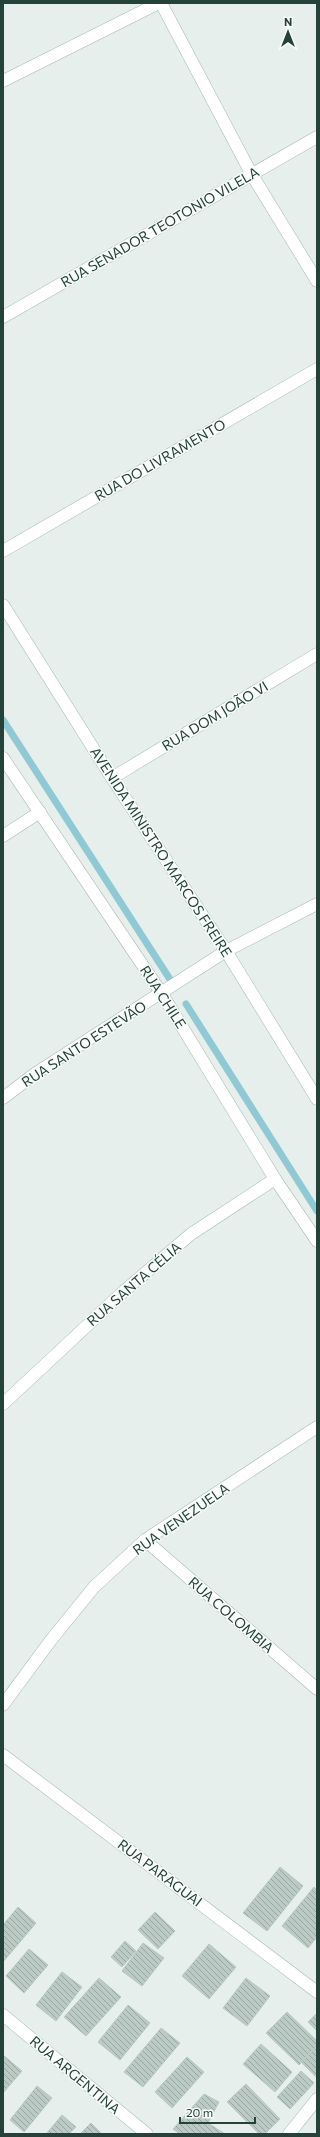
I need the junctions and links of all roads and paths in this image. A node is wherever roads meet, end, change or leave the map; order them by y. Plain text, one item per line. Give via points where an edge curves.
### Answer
1 (160, 3) edge
2 (3, 81) edge
3 (317, 137) edge
4 (252, 175) junction
5 (317, 281) edge
6 (3, 317) edge
7 (317, 369) edge
8 (3, 550) edge
9 (3, 606) edge
10 (317, 654) edge
11 (3, 758) edge
12 (112, 778) junction
13 (40, 812) junction
14 (3, 836) edge
15 (317, 904) edge
16 (226, 951) junction
17 (162, 994) junction
18 (3, 1098) edge
19 (317, 1099) edge
20 (276, 1179) junction
21 (317, 1241) edge
22 (3, 1404) edge
23 (317, 1427) edge
24 (145, 1540) junction
25 (317, 1689) edge
26 (3, 1705) edge
27 (3, 1755) edge
28 (317, 1992) edge
29 (3, 2015) edge
30 (317, 2098) edge
31 (146, 2134) edge
32 (289, 2134) edge

1 - 2 street
1 - 4 street
3 - 4 street, RUA SENADOR TEOTONIO VILELA
4 - 5 street
4 - 6 street, RUA SENADOR TEOTONIO VILELA
7 - 8 street, RUA DO LIVRAMENTO
9 - 12 street, AVENIDA MINISTRO MARCOS FREIRE
10 - 12 street, RUA DOM JOÃO VI
11 - 13 street, RUA CHILE
12 - 16 street, AVENIDA MINISTRO MARCOS FREIRE
13 - 14 street
13 - 17 street, RUA CHILE
15 - 16 street, RUA SANTO ESTEVÃO
16 - 17 street, RUA SANTO ESTEVÃO
16 - 19 street, AVENIDA MINISTRO MARCOS FREIRE
17 - 18 street, RUA SANTO ESTEVÃO via 36,1074
17 - 20 street, RUA CHILE
20 - 21 street, RUA CHILE
20 - 22 street, RUA SANTA CÉLIA via 191,1234 123,1292
23 - 24 street, RUA VENEZUELA
24 - 25 street, RUA COLOMBIA
24 - 26 street, RUA VENEZUELA via 94,1587
27 - 28 street, RUA PARAGUAI
29 - 31 street, RUA ARGENTINA
30 - 32 street

